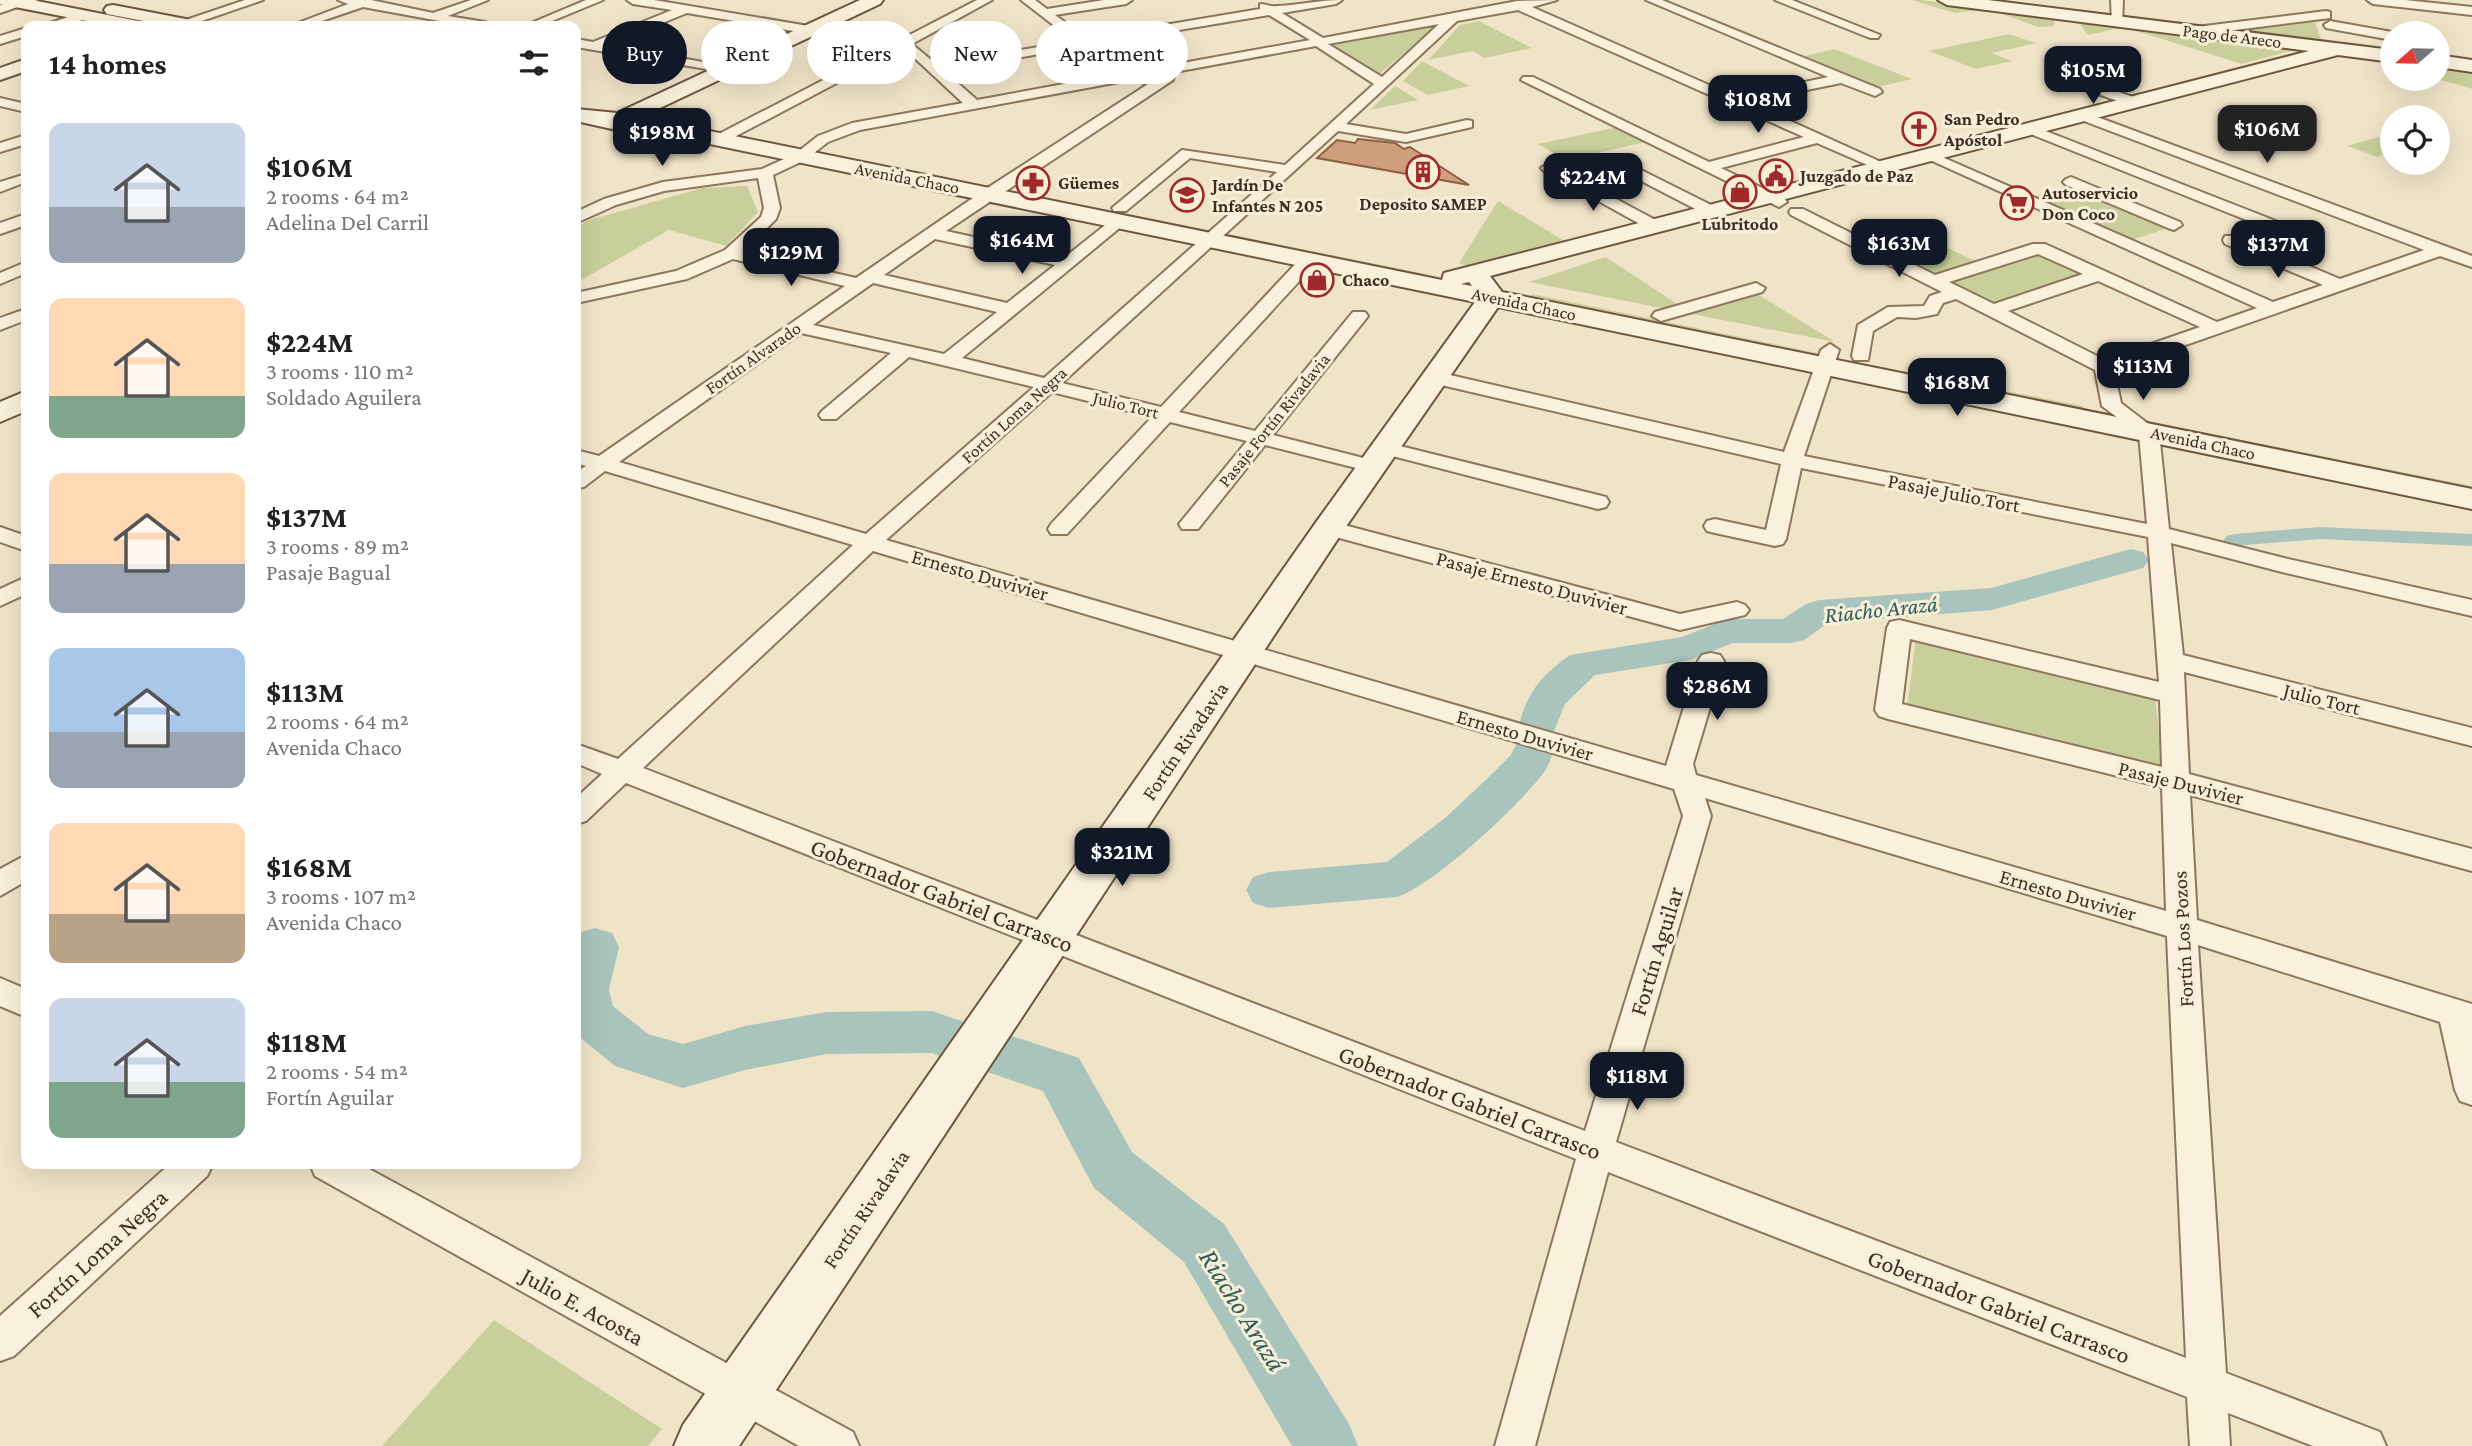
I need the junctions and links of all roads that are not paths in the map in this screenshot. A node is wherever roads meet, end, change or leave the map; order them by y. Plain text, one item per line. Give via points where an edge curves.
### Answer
1 (63, 0) edge
2 (257, 0) edge
3 (344, 0) edge
4 (482, 0) edge
5 (597, 0) edge
6 (634, 0) edge
7 (707, 0) edge
8 (856, 0) edge
9 (874, 0) edge
10 (986, 0) edge
11 (1027, 0) edge
12 (1126, 0) edge
13 (1251, 0) edge
14 (1336, 0) edge
15 (1551, 0) edge
16 (1652, 0) edge
17 (1781, 0) edge
18 (1947, 0) edge
19 (2117, 0) edge
20 (2320, 0) edge
21 (2373, 0) edge
22 (19, 1) edge
23 (368, 2) edge
24 (1513, 3) edge
25 (2009, 4) edge
26 (0, 9) edge
27 (685, 9) junction
28 (1270, 11) junction
29 (2472, 11) edge
30 (1046, 13) junction
31 (83, 16) junction
32 (433, 17) junction
33 (1453, 18) junction
34 (2328, 20) junction
35 (65, 21) edge
36 (110, 21) edge
37 (166, 21) edge
38 (197, 21) edge
39 (311, 21) edge
40 (421, 21) edge
41 (456, 21) edge
42 (543, 21) edge
43 (1057, 21) edge
44 (2118, 22) junction
45 (1188, 25) edge
46 (803, 29) junction
47 (807, 30) edge
48 (2196, 31) junction
49 (2380, 33) edge
50 (21, 34) edge
51 (793, 34) edge
52 (1874, 35) dead end
53 (916, 36) edge
54 (1592, 39) junction
55 (0, 40) edge
56 (1322, 41) junction
57 (1573, 43) dead end
58 (581, 44) edge
59 (595, 46) junction
60 (2344, 49) junction
61 (581, 52) edge
62 (916, 52) edge
63 (2380, 54) edge
64 (2450, 61) edge
65 (930, 64) edge
66 (701, 66) edge
67 (1188, 66) edge
68 (2472, 66) edge
69 (21, 67) edge
70 (0, 74) edge
71 (701, 77) edge
72 (1844, 78) junction
73 (2067, 78) dead end
74 (1528, 79) dead end
75 (21, 81) edge
76 (825, 84) edge
77 (951, 84) edge
78 (1087, 84) edge
79 (1150, 84) edge
80 (1158, 84) edge
81 (1384, 84) junction
82 (1155, 86) junction
83 (0, 88) edge
84 (1875, 92) dead end
85 (1734, 101) junction
86 (0, 102) edge
87 (2131, 102) junction
88 (581, 104) edge
89 (974, 105) junction
90 (21, 107) edge
91 (624, 114) junction
92 (2086, 117) junction
93 (1467, 124) dead end
94 (583, 125) edge
95 (1337, 127) junction
96 (2038, 132) junction
97 (726, 136) junction
98 (1818, 138) junction
99 (1998, 139) junction
100 (21, 141) edge
101 (0, 148) edge
102 (806, 152) junction
103 (1937, 160) junction
104 (1708, 167) junction
105 (2125, 167) junction
106 (1627, 168) dead end
107 (1549, 169) dead end
108 (1888, 169) junction
109 (1290, 170) junction
110 (765, 173) junction
111 (21, 179) edge
112 (2059, 186) junction
113 (0, 187) edge
114 (995, 190) junction
115 (2021, 196) junction
116 (1781, 203) junction
117 (1711, 211) junction
118 (1120, 214) junction
119 (581, 216) edge
120 (21, 221) edge
121 (2174, 225) dead end
122 (1655, 226) junction
123 (2275, 226) dead end
124 (0, 229) edge
125 (932, 233) junction
126 (1217, 235) junction
127 (2231, 240) dead end
128 (2440, 250) junction
129 (731, 254) junction
130 (1308, 261) junction
131 (2472, 262) edge
132 (1068, 263) junction
133 (21, 270) edge
134 (2098, 275) junction
135 (0, 280) edge
136 (864, 280) junction
137 (1463, 285) junction
138 (2339, 285) junction
139 (21, 287) edge
140 (1756, 288) dead end
141 (1935, 291) junction
142 (581, 297) edge
143 (2272, 308) junction
144 (1012, 310) junction
145 (1992, 311) junction
146 (21, 316) edge
147 (1359, 316) dead end
148 (1661, 316) junction
149 (0, 326) edge
150 (798, 327) junction
151 (2216, 328) junction
152 (906, 350) junction
153 (1861, 356) junction
154 (1828, 358) junction
155 (948, 360) junction
156 (2104, 367) junction
157 (1437, 378) junction
158 (21, 383) edge
159 (1047, 386) junction
160 (0, 393) edge
161 (21, 402) edge
162 (2112, 406) junction
163 (0, 413) edge
164 (829, 415) dead end
165 (1165, 415) junction
166 (2149, 432) junction
167 (1259, 437) junction
168 (1378, 457) junction
169 (581, 458) edge
170 (1792, 460) junction
171 (601, 464) junction
172 (581, 478) edge
173 (2472, 478) edge
174 (2472, 499) edge
175 (1598, 502) dead end
176 (1190, 524) dead end
177 (1715, 526) dead end
178 (1059, 528) dead end
179 (1329, 528) junction
180 (2160, 533) junction
181 (0, 534) edge
182 (21, 542) edge
183 (869, 543) junction
184 (21, 587) edge
185 (0, 598) edge
186 (2472, 608) edge
187 (1737, 610) dead end
188 (1245, 652) junction
189 (2171, 660) junction
190 (1711, 661) dead end
191 (2171, 694) junction
192 (2472, 737) edge
193 (581, 755) edge
194 (624, 770) junction
195 (2177, 781) junction
196 (1685, 782) junction
197 (581, 809) edge
198 (2472, 860) edge
199 (21, 869) edge
200 (0, 884) edge
201 (2182, 928) junction
202 (1050, 937) junction
203 (0, 990) edge
204 (21, 1001) edge
205 (2463, 1016) edge
206 (2472, 1090) edge
207 (1596, 1151) junction
208 (190, 1169) edge
209 (336, 1169) edge
210 (0, 1342) edge
211 (2207, 1387) junction
212 (741, 1393) junction
213 (704, 1446) edge
214 (839, 1446) edge
215 (1515, 1446) edge
216 (2210, 1446) edge
217 (2366, 1446) edge

1 - 37 street
2 - 38 street
3 - 23 street
4 - 32 street
5 - 42 street
6 - 27 street
7 - 27 street
8 - 46 street
9 - 46 street
10 - 53 street
11 - 30 street
12 - 30 street
13 - 28 street
14 - 28 street
15 - 24 street
16 - 72 street
17 - 52 street
18 - 25 street, Pago de Areco
19 - 44 street
20 - 34 street
21 - 29 street
22 - 26 street
22 - 31 street
23 - 32 street
23 - 39 street
24 - 33 street
24 - 54 street
25 - 44 street, Pago de Areco
27 - 46 street
27 - 59 street
28 - 45 street
28 - 56 street
30 - 43 street
31 - 35 street
31 - 36 street
32 - 40 street
32 - 41 street
33 - 56 street
33 - 81 street, Fortín Loma Negra
34 - 48 street
34 - 49 street
34 - 60 street
44 - 48 street, Pago de Areco
46 - 47 street
46 - 51 street
48 - 60 street, Pago de Areco
50 - 55 street
54 - 57 street
54 - 85 street
56 - 67 street
56 - 81 street via 1321,45
58 - 59 street
59 - 61 street
59 - 66 street
60 - 63 street, Pago de Areco
60 - 87 street
60 - 92 street via 2269,74
62 - 65 street
64 - 68 street
69 - 70 street
71 - 91 street
72 - 84 street
72 - 85 street
73 - 87 street
74 - 104 street
75 - 83 street
76 - 97 street
77 - 89 street
78 - 89 street
79 - 82 street
80 - 82 street, Fortín Alvarado
81 - 95 street, Fortín Loma Negra
82 - 114 street, Fortín Alvarado
85 - 98 street
86 - 90 street
87 - 92 street
88 - 91 street, Avenida Chaco
89 - 102 street via 857,126 823,139
91 - 94 street
91 - 97 street, Avenida Chaco
92 - 96 street
92 - 99 street
92 - 128 street
93 - 95 street via 1406,138
95 - 109 street, Fortín Loma Negra
96 - 99 street
96 - 105 street
97 - 102 street, Avenida Chaco
98 - 104 street
98 - 108 street
99 - 103 street
99 - 108 street
100 - 101 street
102 - 110 street
102 - 114 street, Avenida Chaco
103 - 108 street
103 - 115 street
104 - 116 street
105 - 112 street
105 - 123 street
106 - 117 street
107 - 122 street
108 - 116 street
109 - 118 street via 1187,153
109 - 126 street, Fortín Loma Negra
110 - 119 street via 663,187
110 - 129 street via 772,208 768,219
111 - 113 street
112 - 115 street
112 - 121 street
114 - 118 street, Avenida Chaco
114 - 125 street, Fortín Alvarado
115 - 143 street
116 - 117 street
116 - 137 street
116 - 141 street
117 - 122 street
118 - 126 street, Avenida Chaco
118 - 132 street
120 - 124 street
122 - 137 street
125 - 132 street
125 - 136 street, Fortín Alvarado
126 - 130 street, Avenida Chaco
126 - 137 street, Avenida Chaco
126 - 159 street, Fortín Loma Negra
127 - 138 street
128 - 131 street
128 - 138 street
129 - 136 street
129 - 142 street via 681,275
130 - 137 street, Avenida Chaco
130 - 165 street
132 - 144 street
133 - 135 street
134 - 141 street via 2039,248
134 - 145 street
134 - 151 street
135 - 139 street
136 - 144 street
136 - 150 street, Fortín Alvarado
137 - 148 street, Avenida Chaco
137 - 154 street, Avenida Chaco
137 - 157 street, Fortín Rivadavia
138 - 143 street
140 - 148 street
141 - 145 street via 1957,293
141 - 153 street via 1931,310 1894,311 1864,329
143 - 151 street
144 - 155 street
145 - 156 street
146 - 149 street
147 - 167 street, Pasaje Fortín Rivadavia
148 - 154 street, Avenida Chaco
150 - 152 street, Julio Tort
150 - 171 street, Fortín Alvarado
151 - 156 street
152 - 155 street, Julio Tort
152 - 164 street
153 - 154 street, Avenida Chaco
153 - 162 street, Avenida Chaco
154 - 166 street, Avenida Chaco
154 - 170 street
155 - 159 street, Julio Tort
156 - 162 street
157 - 168 street, Fortín Rivadavia
157 - 170 street, Pasaje Julio Tort
158 - 160 street
159 - 165 street, Julio Tort
159 - 183 street, Fortín Loma Negra
161 - 163 street
162 - 166 street
162 - 173 street, Avenida Chaco
165 - 167 street, Julio Tort
165 - 178 street
166 - 174 street, Avenida Chaco
166 - 180 street, Fortín Los Pozos
167 - 168 street, Julio Tort
167 - 176 street, Pasaje Fortín Rivadavia
168 - 175 street, Julio Tort
168 - 179 street, Fortín Rivadavia
169 - 171 street, Ernesto Duvivier
170 - 177 street via 1775,539
170 - 180 street, Pasaje Julio Tort
171 - 172 street, Fortín Alvarado
171 - 183 street, Ernesto Duvivier
179 - 187 street, Pasaje Ernesto Duvivier via 1680,622
179 - 188 street, Fortín Rivadavia
180 - 186 street, Pasaje Julio Tort
180 - 189 street, Fortín Los Pozos
181 - 182 street
183 - 188 street, Ernesto Duvivier
183 - 194 street, Fortín Loma Negra
184 - 185 street
188 - 196 street, Ernesto Duvivier
188 - 202 street, Fortín Rivadavia
189 - 191 street, Fortín Los Pozos
189 - 192 street, Julio Tort
190 - 196 street, Fortín Aguilar via 1679,764
191 - 195 street, Fortín Los Pozos
191 - 195 street, Pasaje Duvivier via 1899,628 1888,710
193 - 194 street, Gobernador Gabriel Carrasco
194 - 197 street, Fortín Loma Negra
194 - 202 street, Gobernador Gabriel Carrasco
195 - 198 street, Pasaje Duvivier
195 - 201 street, Fortín Los Pozos
196 - 201 street, Ernesto Duvivier
196 - 207 street, Fortín Aguilar via 1697,816
199 - 200 street
201 - 205 street, Ernesto Duvivier
201 - 211 street, Fortín Los Pozos
202 - 207 street, Gobernador Gabriel Carrasco
202 - 212 street, Fortín Rivadavia
203 - 204 street
205 - 206 street
207 - 211 street, Gobernador Gabriel Carrasco
207 - 215 street, Fortín Aguilar
208 - 210 street, Fortín Loma Negra
209 - 212 street, Julio E. Acosta
211 - 216 street, Fortín Los Pozos
211 - 217 street, Gobernador Gabriel Carrasco
212 - 213 street, Fortín Rivadavia
212 - 214 street, Julio E. Acosta

